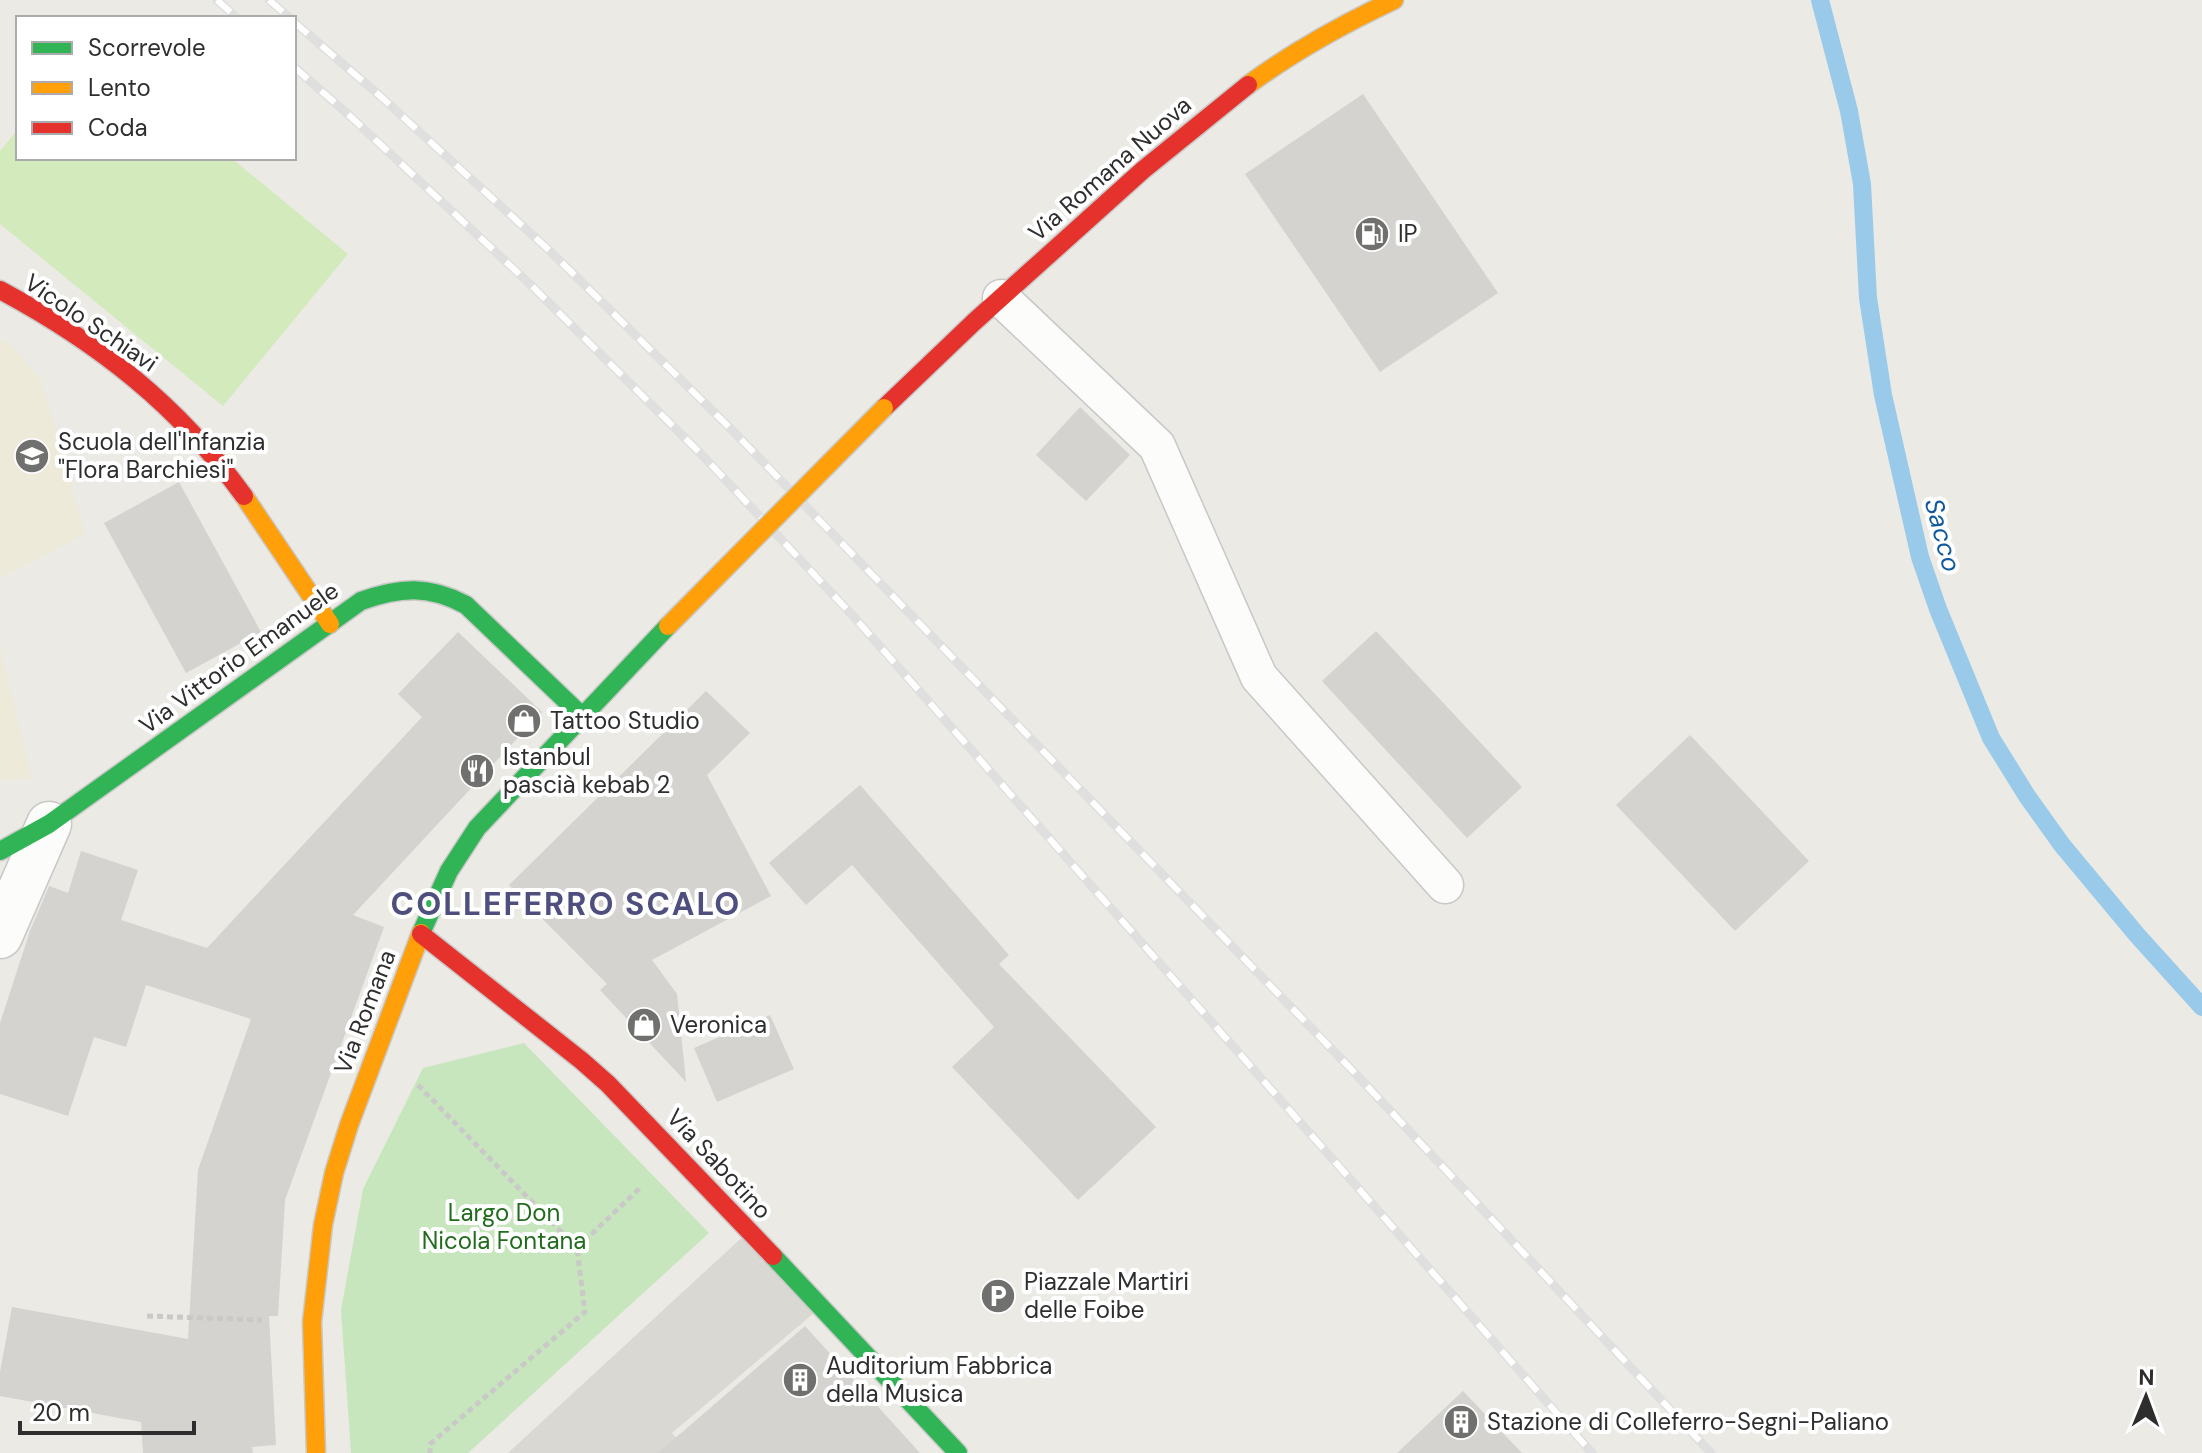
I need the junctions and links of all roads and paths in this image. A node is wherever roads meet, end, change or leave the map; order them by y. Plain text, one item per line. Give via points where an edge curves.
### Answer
1 (1394, 0) edge
2 (0, 290) edge
3 (1001, 298) junction
4 (330, 624) junction
5 (668, 626) joint
6 (582, 716) junction
7 (49, 824) junction
8 (0, 851) edge
9 (1445, 885) dead end
10 (421, 934) junction
11 (0, 936) edge
12 (378, 1044) junction
13 (677, 1154) junction
14 (577, 1248) junction
15 (147, 1316) dead end
16 (312, 1322) junction
17 (316, 1453) edge
18 (430, 1453) edge
19 (958, 1453) edge

1 - 3 street, Via Romana Nuova via 1330,30 1230,97
2 - 4 street, Vicolo Schiavi via 81,338 177,416 228,474
3 - 5 street, Via Romana Nuova, bridge
3 - 9 lane via 1157,446 1259,677
4 - 6 street, Via Vittorio Emanuele via 361,601 399,589 451,595
4 - 7 street, Via Vittorio Emanuele
5 - 6 street, Via Romana
6 - 10 street, Via Romana via 477,828 449,871
7 - 8 street, Via Vittorio Emanuele
7 - 11 street
10 - 12 street, Via Romana
10 - 13 street, Via Sabotino via 582,1061
12 - 14 path
12 - 16 street, Via Romana via 334,1173
13 - 14 path
13 - 19 street, Via Sabotino
14 - 18 path via 585,1312 430,1444
15 - 16 path
16 - 17 street, Via Romana

